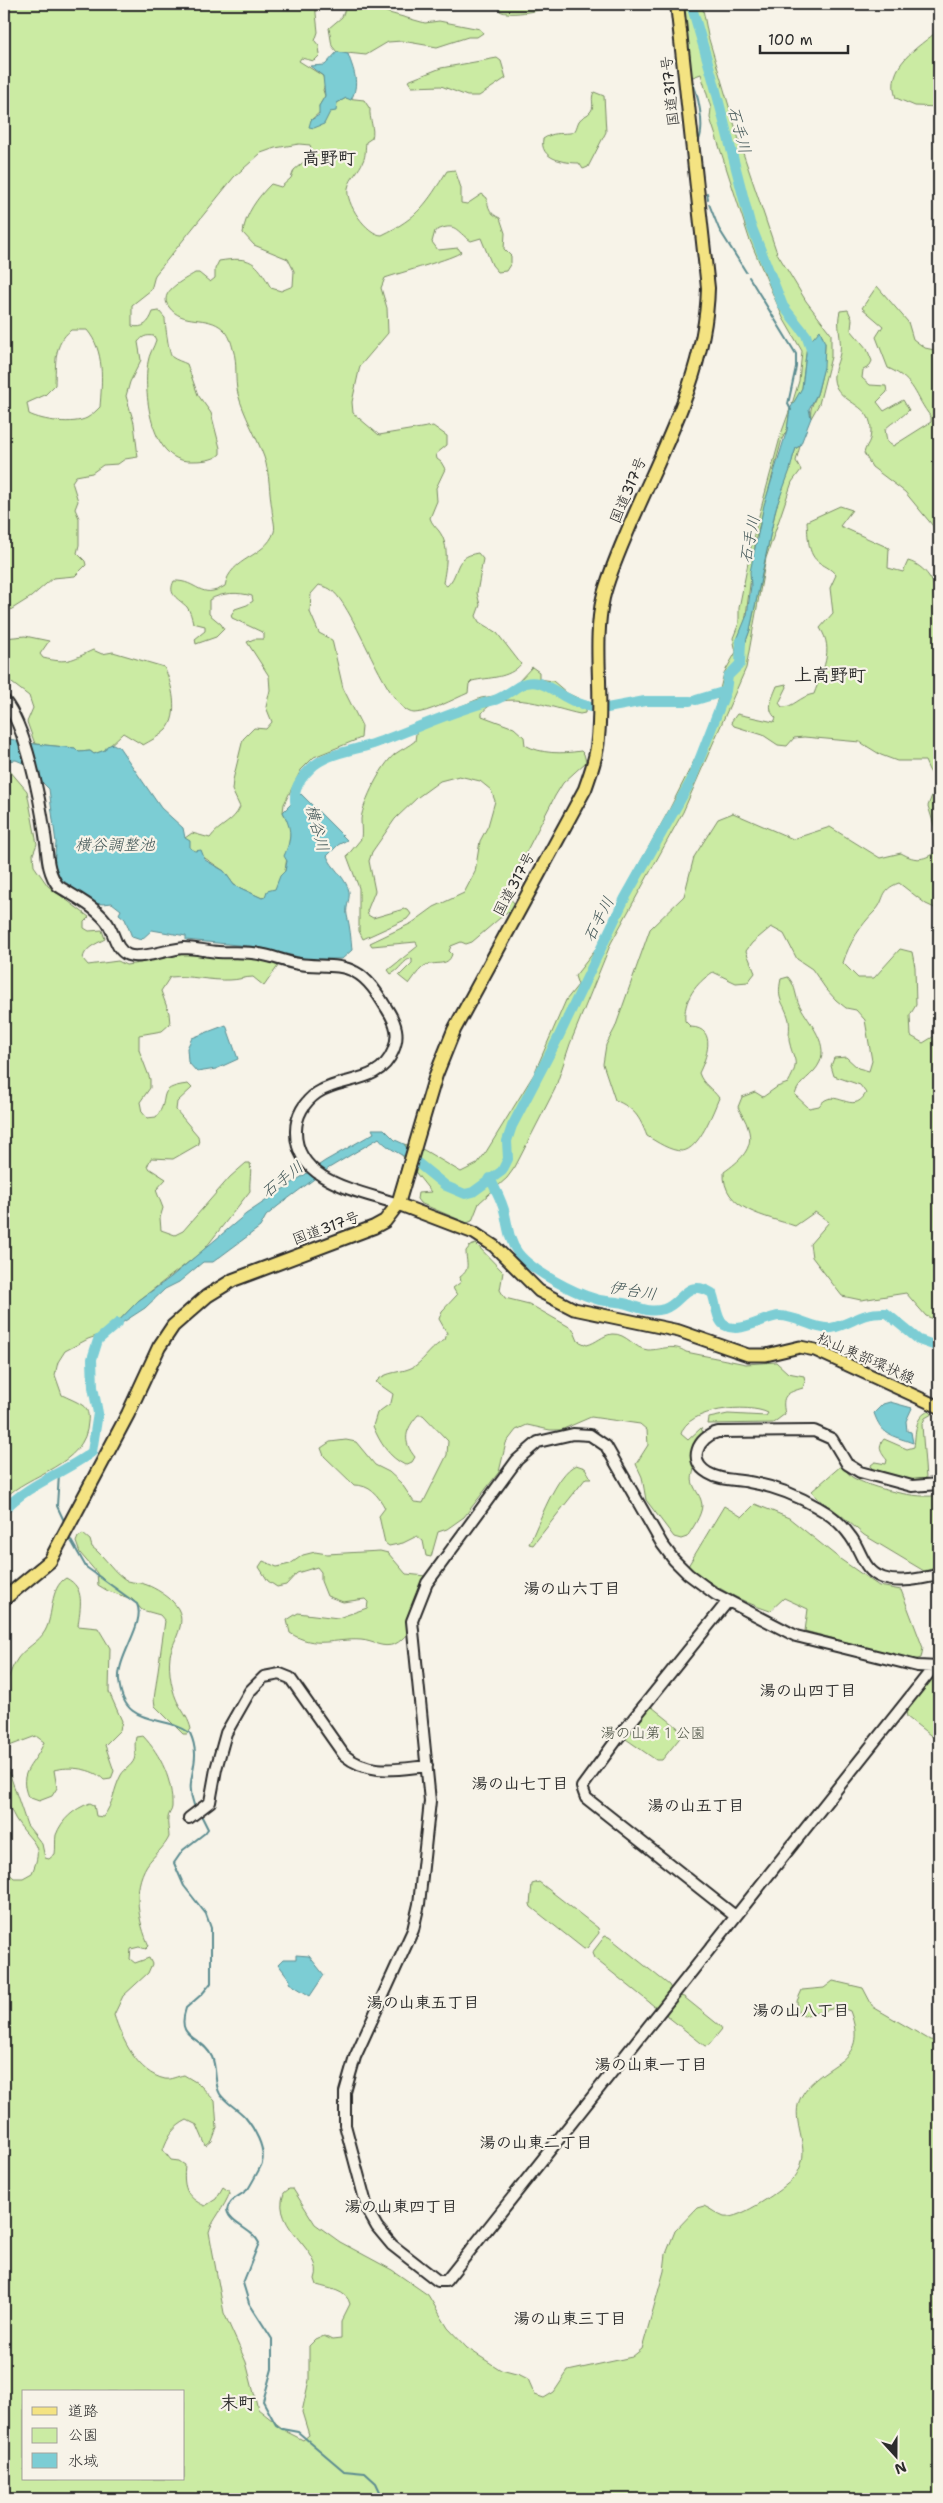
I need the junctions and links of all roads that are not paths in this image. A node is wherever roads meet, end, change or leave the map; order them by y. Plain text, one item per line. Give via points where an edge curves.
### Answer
1 (677, 4) edge
2 (4, 700) edge
3 (398, 1204) junction
4 (939, 1407) edge
5 (939, 1484) edge
6 (939, 1575) edge
7 (4, 1599) edge
8 (728, 1601) junction
9 (936, 1668) edge
10 (427, 1766) junction
11 (189, 1818) dead end
12 (735, 1916) junction

1 - 3 highway, 国道317号 via 708,288 703,343 692,384 624,539 603,598 599,727 585,789 454,1030 436,1075
2 - 3 street via 24,739 52,879 103,917 122,952 136,957 188,948 250,953 297,964 344,968 362,976 392,1018 396,1045 377,1071 325,1089 312,1098 297,1119 297,1147 313,1172
3 - 4 main road, 松山東部環状線 via 474,1232 494,1246 539,1291 574,1309 679,1331 748,1355 766,1355 800,1347 815,1350
3 - 7 highway, 国道317号 via 389,1217 374,1227 228,1282 174,1326 159,1347 128,1414 50,1561
5 - 6 street via 912,1486 860,1472 847,1464 832,1439 814,1431 718,1432 704,1437 697,1449 702,1469 713,1476 786,1492 821,1509 847,1531 862,1560 873,1573 891,1580
8 - 9 street via 796,1636
8 - 10 street via 688,1574 674,1560 606,1446 582,1433 538,1442 517,1460 427,1583 416,1609 412,1636
8 - 12 street via 582,1787 586,1798
9 - 12 street
10 - 11 street via 376,1770 354,1763 344,1755 290,1678 272,1674 264,1677 250,1691 226,1732 210,1802
10 - 12 street via 430,1816 417,1916 409,1941 355,2057 343,2110 357,2174 376,2226 397,2249 438,2281 446,2281

